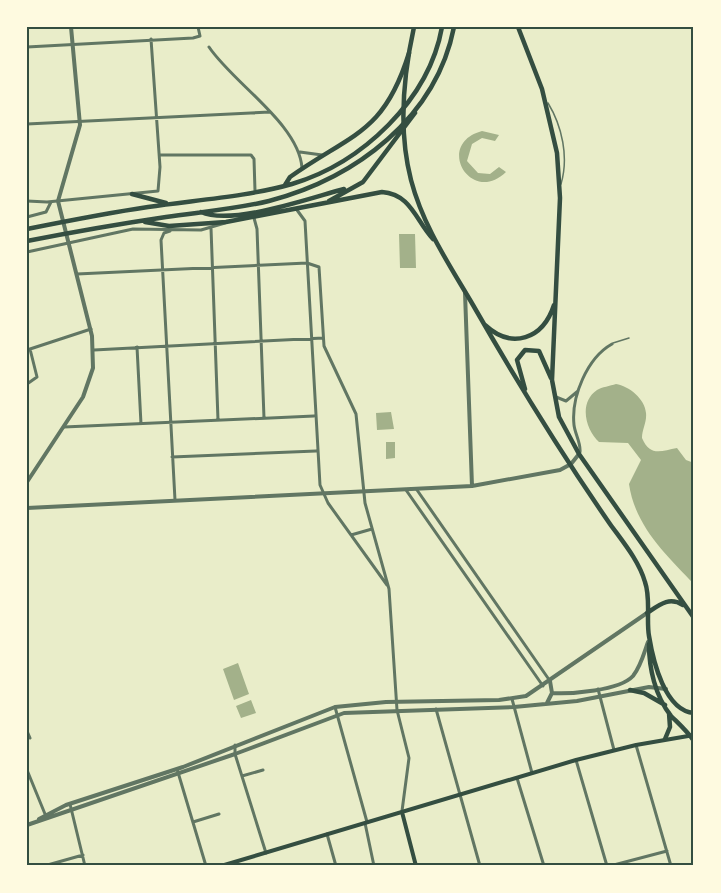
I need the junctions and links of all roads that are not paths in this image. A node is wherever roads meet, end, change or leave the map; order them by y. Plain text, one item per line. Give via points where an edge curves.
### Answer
1 (71, 27) edge
2 (198, 27) edge
3 (414, 27) edge
4 (442, 27) edge
5 (454, 27) edge
6 (518, 27) edge
7 (150, 39) junction
8 (73, 44) junction
9 (27, 47) edge
10 (209, 47) dead end
11 (409, 53) junction
12 (543, 99) junction
13 (417, 109) junction
14 (270, 112) junction
15 (157, 117) junction
16 (81, 121) junction
17 (27, 124) edge
18 (300, 152) junction
19 (160, 155) junction
20 (324, 156) junction
21 (302, 168) junction
22 (285, 185) junction
23 (560, 188) junction
24 (344, 189) dead end
25 (255, 191) junction
26 (132, 195) junction
27 (27, 201) edge
28 (58, 201) junction
29 (51, 202) junction
30 (327, 203) junction
31 (168, 204) junction
32 (297, 210) junction
33 (201, 212) junction
34 (27, 217) edge
35 (254, 218) junction
36 (143, 221) junction
37 (226, 222) junction
38 (211, 228) junction
39 (27, 229) edge
40 (170, 231) junction
41 (433, 239) junction
42 (27, 241) edge
43 (69, 244) junction
44 (27, 252) edge
45 (307, 263) junction
46 (258, 265) junction
47 (211, 267) junction
48 (164, 270) junction
49 (77, 274) junction
50 (465, 293) junction
51 (556, 300) junction
52 (481, 321) junction
53 (91, 329) junction
54 (322, 338) junction
55 (629, 338) dead end
56 (311, 339) junction
57 (261, 341) junction
58 (214, 344) junction
59 (612, 344) joint
60 (167, 346) junction
61 (137, 347) junction
62 (29, 350) edge
63 (94, 350) junction
64 (552, 380) junction
65 (27, 384) edge
66 (579, 390) junction
67 (555, 396) junction
68 (530, 400) junction
69 (314, 416) junction
70 (264, 418) junction
71 (218, 420) junction
72 (171, 422) junction
73 (141, 424) junction
74 (63, 427) junction
75 (316, 451) junction
76 (579, 454) junction
77 (172, 458) junction
78 (571, 464) junction
79 (27, 483) edge
80 (472, 486) junction
81 (406, 490) junction
82 (417, 490) junction
83 (363, 492) junction
84 (323, 493) junction
85 (174, 500) junction
86 (27, 508) edge
87 (372, 529) junction
88 (351, 535) junction
89 (482, 583) junction
90 (474, 587) junction
91 (389, 589) junction
92 (685, 606) junction
93 (647, 613) junction
94 (694, 618) edge
95 (649, 638) junction
96 (550, 681) junction
97 (543, 686) junction
98 (656, 687) junction
99 (598, 689) junction
100 (630, 690) junction
101 (666, 690) junction
102 (552, 693) junction
103 (599, 697) junction
104 (512, 699) junction
105 (487, 700) junction
106 (397, 702) junction
107 (547, 704) junction
108 (665, 705) junction
109 (335, 707) junction
110 (514, 707) junction
111 (487, 708) junction
112 (436, 709) junction
113 (397, 710) junction
114 (669, 713) junction
115 (694, 713) edge
116 (337, 715) junction
117 (27, 731) edge
118 (693, 737) edge
119 (30, 738) dead end
120 (665, 739) junction
121 (236, 744) junction
122 (636, 745) junction
123 (614, 750) junction
124 (236, 754) junction
125 (576, 760) junction
126 (27, 770) edge
127 (263, 770) dead end
128 (177, 771) junction
129 (532, 773) junction
130 (242, 776) junction
131 (517, 778) junction
132 (135, 786) junction
133 (460, 795) junction
134 (70, 804) junction
135 (72, 811) junction
136 (402, 812) junction
137 (45, 814) junction
138 (219, 814) dead end
139 (38, 820) junction
140 (193, 822) junction
141 (366, 823) junction
142 (27, 825) edge
143 (327, 834) junction
144 (667, 851) junction
145 (266, 853) junction
146 (82, 855) junction
147 (236, 864) edge
148 (44, 866) edge
149 (85, 866) edge
150 (206, 866) edge
151 (220, 866) edge
152 (336, 866) edge
153 (374, 866) edge
154 (416, 866) edge
155 (480, 866) edge
156 (544, 866) edge
157 (608, 866) edge
158 (671, 866) edge

1 - 8 street
2 - 7 street via 200,34 196,38
3 - 11 main road
4 - 22 main road via 425,77 397,117 351,154
5 - 13 main road via 443,68
6 - 12 main road
7 - 8 street
7 - 15 street
8 - 9 street
8 - 16 street
10 - 14 street
11 - 20 main road via 380,114
11 - 41 main road via 403,108 406,156
12 - 23 main road
12 - 23 lane via 559,124 565,165
13 - 30 main road via 363,182
13 - 33 main road via 369,155 314,186 267,201
14 - 15 street
14 - 18 street
15 - 16 street
15 - 19 street
16 - 17 street
16 - 28 street
18 - 20 street
18 - 21 street
19 - 25 street via 251,155
19 - 26 street via 158,191
20 - 21 main road
21 - 22 main road
22 - 25 main road
23 - 51 main road
24 - 33 main road via 264,211 223,216
25 - 31 main road
26 - 28 street
26 - 31 main road
27 - 29 street
28 - 29 street
28 - 43 street
29 - 34 street via 46,212
30 - 32 main road
30 - 41 main road via 374,192 396,194 412,208
31 - 39 main road
32 - 35 main road
32 - 45 street via 305,221
33 - 36 main road
35 - 37 main road
35 - 46 street
36 - 37 main road via 169,226
36 - 42 main road
37 - 38 street
38 - 40 street
38 - 47 street
40 - 43 street via 134,229
40 - 48 street via 161,239
41 - 50 main road
43 - 44 street
43 - 49 street
45 - 46 street
45 - 54 street via 320,269
45 - 56 street
46 - 47 street
46 - 57 street
47 - 48 street
47 - 58 street
48 - 49 street
48 - 60 street
49 - 53 street
50 - 52 main road
50 - 80 street
51 - 52 main road via 544,326 525,339 503,337
51 - 64 main road
52 - 68 main road
53 - 62 street
53 - 63 street
54 - 56 street
54 - 83 street via 356,414
55 - 59 lane
56 - 57 street
56 - 69 street
57 - 58 street
57 - 70 street
58 - 60 street
58 - 71 street
59 - 66 street via 593,361
60 - 61 street
60 - 72 street
61 - 63 street
61 - 73 street
62 - 65 street via 38,376
63 - 74 street via 87,390
64 - 67 main road
64 - 68 main road via 539,351 521,353 517,365
66 - 67 street via 566,401
66 - 76 street via 574,422
67 - 76 main road via 563,428
68 - 78 main road
69 - 70 street
69 - 75 street
70 - 71 street
71 - 72 street
72 - 73 street
72 - 77 street
73 - 74 street
74 - 79 street
75 - 77 street
75 - 84 street
76 - 78 street
76 - 92 main road
77 - 85 street
78 - 80 street via 560,470
78 - 93 main road via 645,580
80 - 82 street
81 - 82 street
81 - 83 street
81 - 90 street
82 - 89 street
83 - 84 street
83 - 87 street
84 - 85 street
84 - 88 street
85 - 86 street
87 - 88 street
87 - 91 street
88 - 91 street
89 - 90 street
89 - 96 street
90 - 97 street
91 - 106 street
92 - 93 main road via 671,600
92 - 94 main road
93 - 95 main road
93 - 96 street
95 - 98 main road via 650,668
95 - 99 street via 633,676 618,685
95 - 101 main road
96 - 97 street
96 - 102 street
97 - 104 street
98 - 100 street
98 - 101 street
98 - 108 main road
99 - 102 street
99 - 103 street
100 - 103 street
100 - 108 main road
101 - 115 main road via 681,710
102 - 107 street
103 - 107 street
103 - 123 street
104 - 105 street
104 - 110 street
105 - 106 street
105 - 111 street
106 - 109 street
106 - 113 street
107 - 110 street
108 - 114 main road
109 - 116 street
109 - 121 street
110 - 111 street
110 - 129 street
111 - 112 street
112 - 113 street
112 - 133 street
113 - 116 street
113 - 136 street via 409,758
114 - 118 main road
114 - 120 main road via 670,727
116 - 124 street
116 - 141 street
117 - 119 street
118 - 120 main road
120 - 122 main road
121 - 124 street
121 - 128 street
122 - 123 main road
122 - 144 street
123 - 125 main road
124 - 128 street
124 - 130 street
125 - 129 main road
125 - 157 street
126 - 137 street
127 - 130 street
128 - 132 street
128 - 140 street
129 - 131 main road
130 - 145 street
131 - 133 main road
131 - 156 street
132 - 134 street
132 - 135 street
133 - 136 main road
133 - 155 street
134 - 135 street
134 - 137 street
135 - 139 street
135 - 146 street
136 - 141 main road
136 - 154 main road
137 - 139 street
138 - 140 street
139 - 142 street
140 - 150 street
141 - 143 main road
141 - 153 street
143 - 145 main road
143 - 152 street
144 - 157 street
144 - 158 street
145 - 147 main road
146 - 148 street
146 - 149 street
147 - 151 main road

